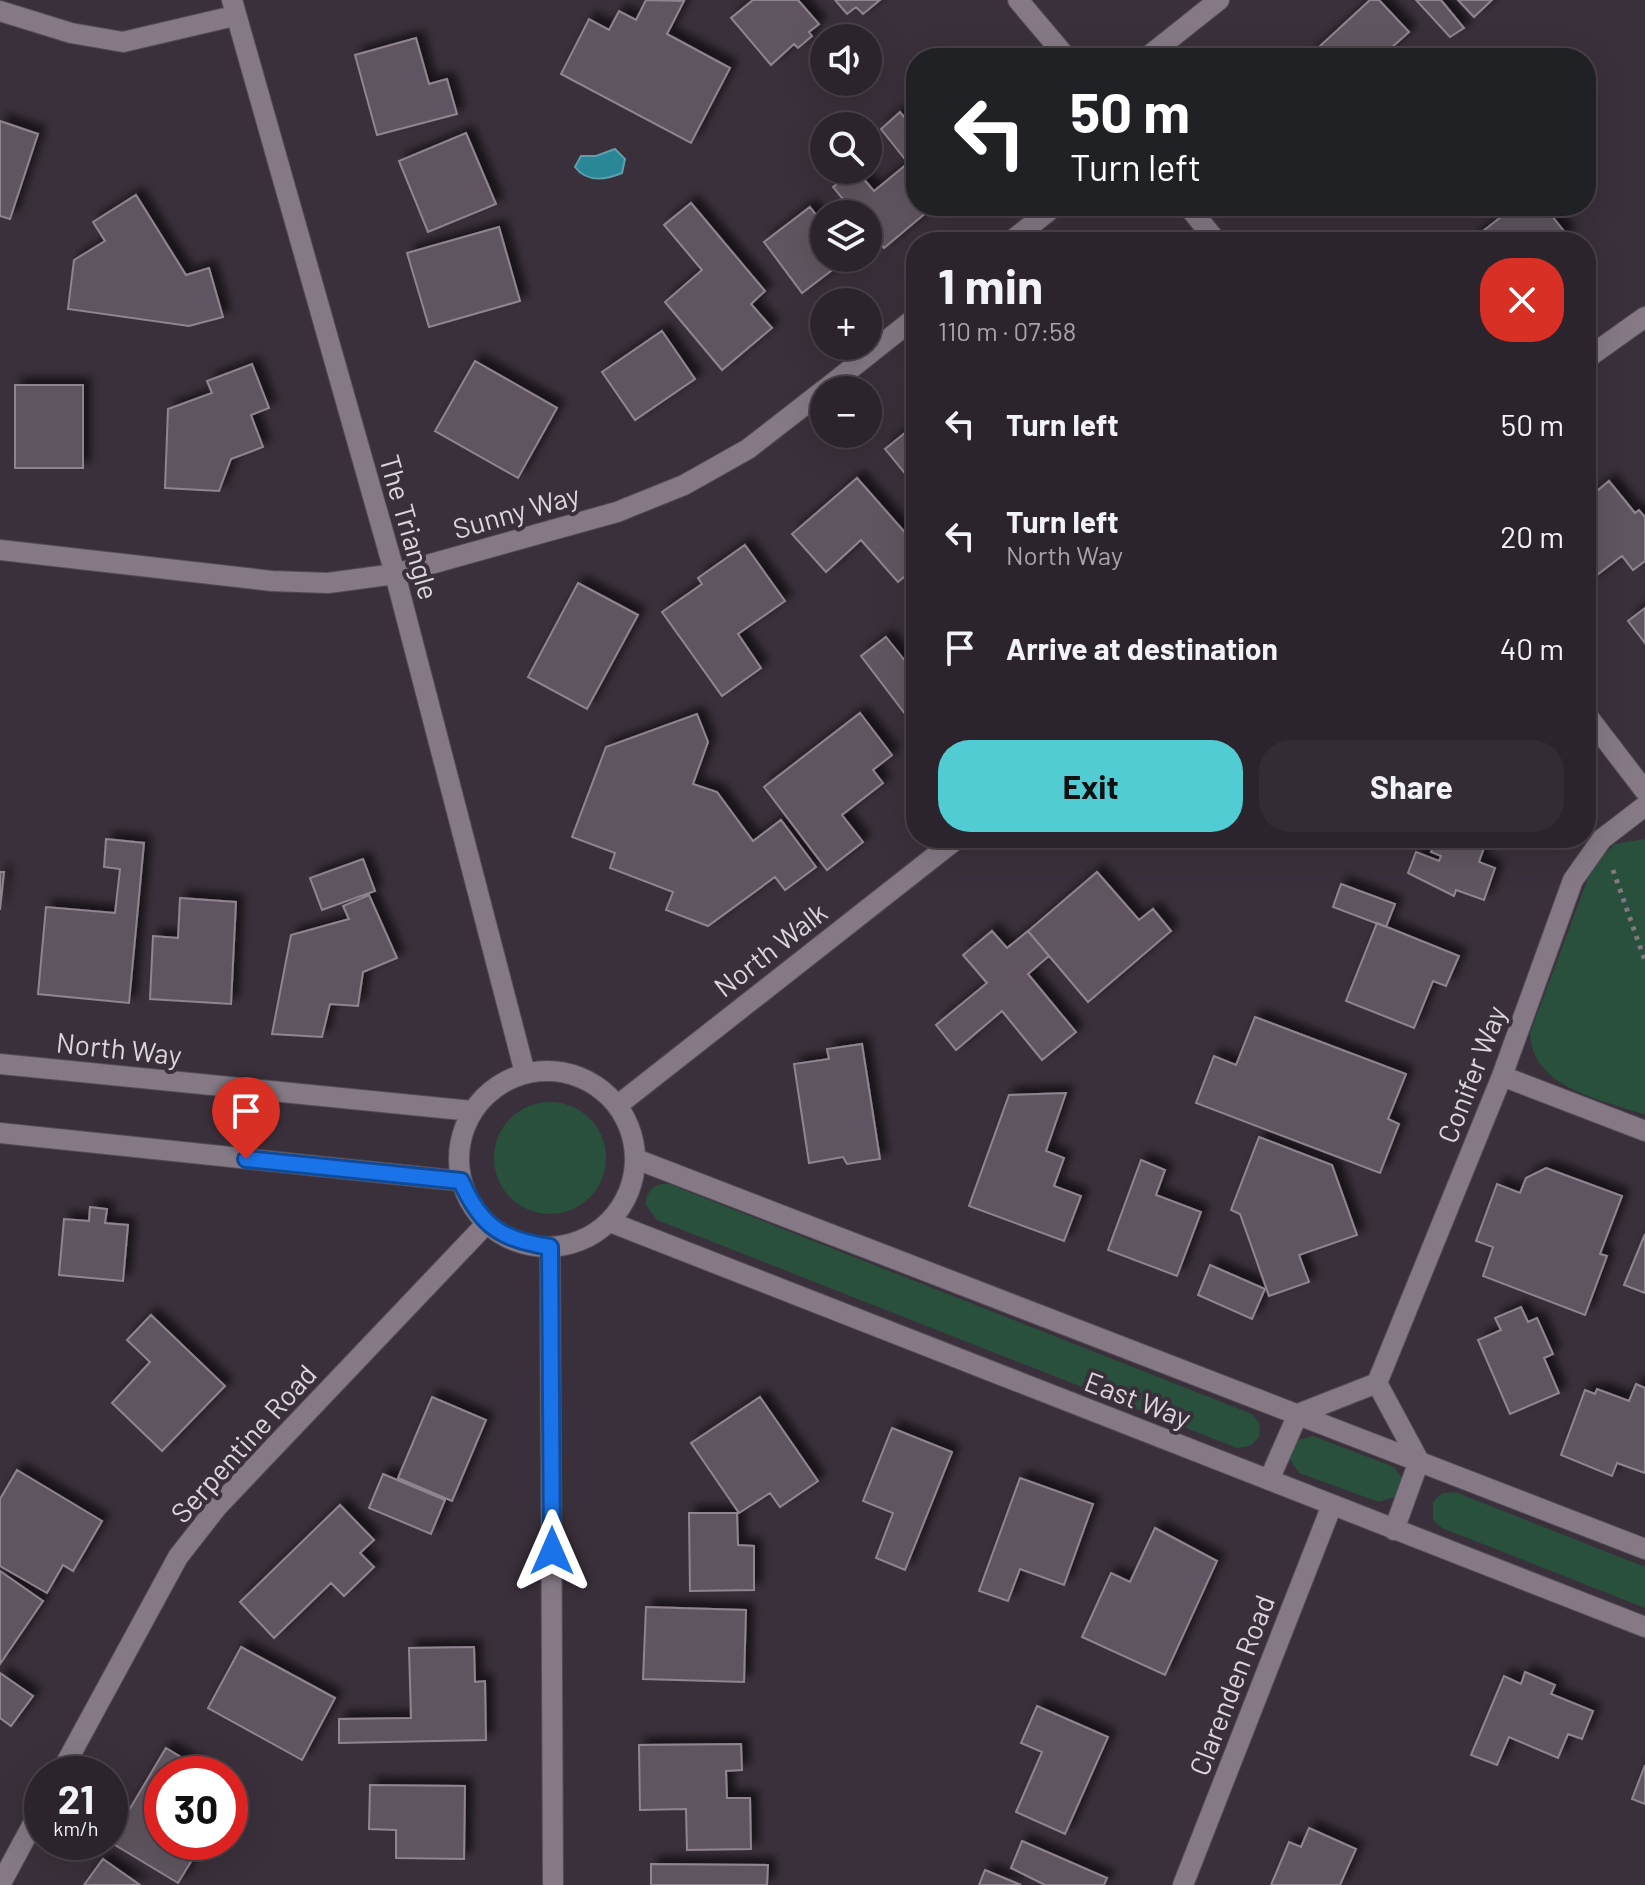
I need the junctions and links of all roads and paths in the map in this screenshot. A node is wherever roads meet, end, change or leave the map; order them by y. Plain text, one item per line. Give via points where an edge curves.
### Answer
1 (1018, 0) edge
2 (1219, 0) edge
3 (233, 8) edge
4 (0, 11) edge
5 (1059, 48) edge
6 (1159, 48) edge
7 (1042, 216) edge
8 (1196, 216) edge
9 (1022, 232) edge
10 (1209, 232) edge
11 (1645, 317) edge
12 (906, 325) edge
13 (1596, 352) edge
14 (842, 376) edge
15 (810, 401) edge
16 (0, 550) edge
17 (395, 574) junction
18 (1596, 727) edge
19 (1645, 791) edge
20 (1645, 806) edge
21 (1602, 839) junction
22 (1596, 847) edge
23 (945, 848) edge
24 (1596, 848) edge
25 (1645, 961) edge
26 (0, 1064) edge
27 (525, 1073) junction
28 (1502, 1076) junction
29 (618, 1105) junction
30 (472, 1111) junction
31 (1645, 1131) edge
32 (0, 1133) edge
33 (636, 1159) junction
34 (461, 1181) junction
35 (610, 1222) junction
36 (487, 1223) junction
37 (550, 1247) junction
38 (1377, 1383) junction
39 (1298, 1414) junction
40 (1419, 1461) junction
41 (1269, 1480) junction
42 (1332, 1505) junction
43 (1394, 1530) junction
44 (1645, 1549) edge
45 (1645, 1627) edge
46 (70, 1756) edge
47 (24, 1840) edge
48 (0, 1885) edge
49 (553, 1885) edge
50 (1183, 1885) edge

1 - 5 street
2 - 6 street
3 - 4 street via 123,42
3 - 17 street, The Triangle
7 - 9 street
8 - 10 street
11 - 13 street
12 - 14 street, Sunny Way
15 - 17 street, Sunny Way via 748,449 684,485 617,512
16 - 17 street, Sunny Way via 272,581 328,583
17 - 27 street, The Triangle
18 - 19 street
20 - 21 street, Conifer Way
21 - 22 street, Conifer Way
21 - 25 path
23 - 29 street, North Walk
24 - 28 street, Conifer Way via 1573,880
26 - 30 street, North Way
27 - 29 street via 559,1070 592,1082
27 - 30 street via 495,1087
28 - 31 street
28 - 38 street, Conifer Way
29 - 33 street via 632,1130
30 - 34 street via 460,1145
32 - 34 street
33 - 35 street via 630,1192
33 - 39 street, East Way
34 - 36 street
35 - 37 street via 583,1240
35 - 41 street, East Way
36 - 37 street via 516,1242
36 - 46 street, Serpentine Road via 217,1507 178,1557
37 - 49 street
38 - 39 street
38 - 40 street
39 - 40 street, East Way
39 - 41 street
40 - 43 street
40 - 44 street, East Way
41 - 42 street, East Way
42 - 43 street, East Way
42 - 50 street, Clarenden Road
43 - 45 street, East Way
47 - 48 street

